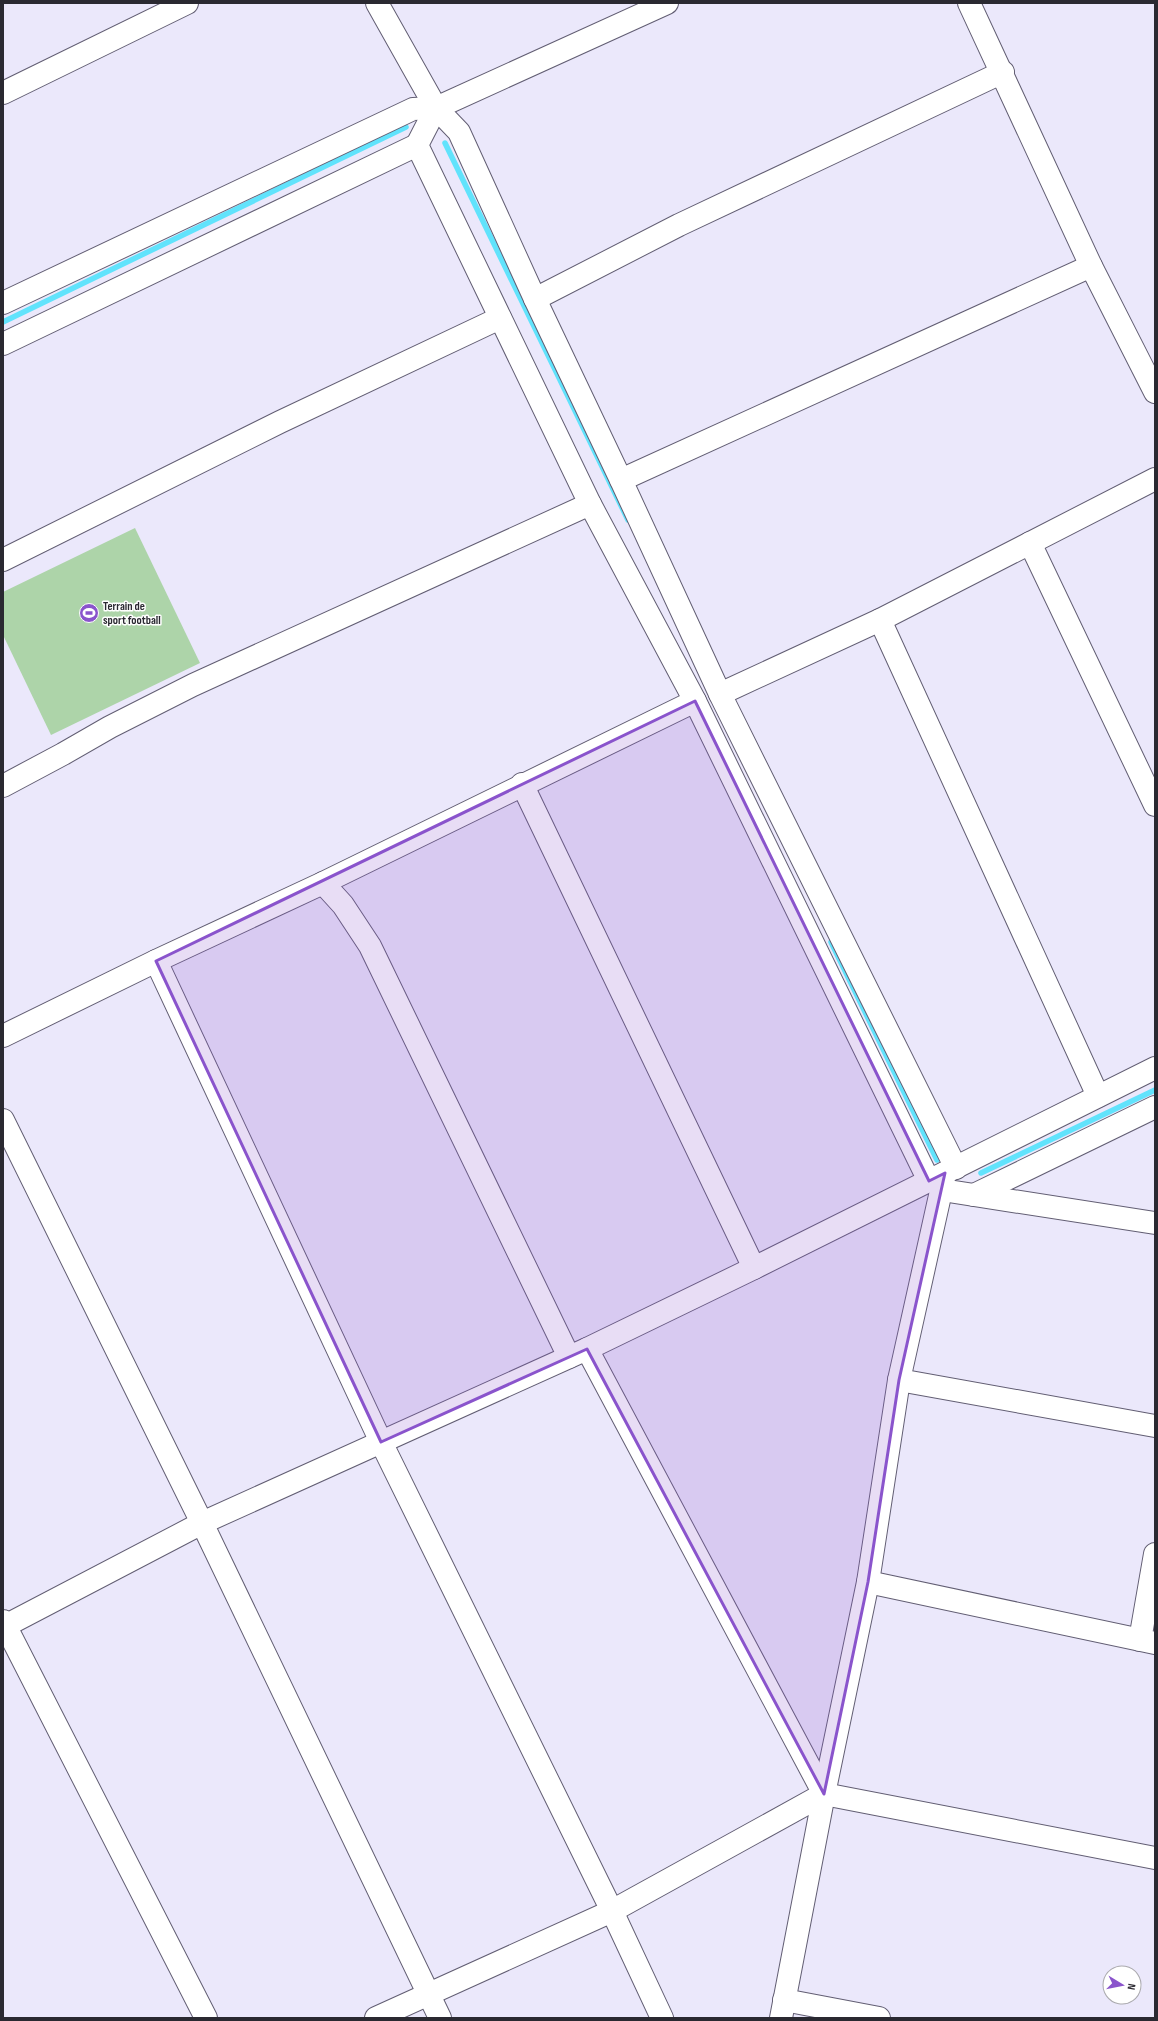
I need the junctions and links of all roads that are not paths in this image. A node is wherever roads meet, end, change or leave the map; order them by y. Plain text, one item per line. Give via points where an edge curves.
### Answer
1 (187, 3) edge
2 (377, 3) edge
3 (667, 3) edge
4 (969, 3) edge
5 (1003, 72) junction
6 (3, 93) edge
7 (436, 108) junction
8 (417, 145) junction
9 (1090, 266) junction
10 (535, 299) junction
11 (3, 303) edge
12 (500, 318) junction
13 (3, 344) edge
14 (1155, 392) edge
15 (1155, 479) edge
16 (622, 480) junction
17 (590, 504) junction
18 (1030, 543) junction
19 (3, 560) edge
20 (880, 620) junction
21 (720, 694) junction
22 (695, 701) junction
23 (522, 784) junction
24 (3, 786) edge
25 (1155, 804) edge
26 (323, 883) junction
27 (156, 961) junction
28 (3, 1036) edge
29 (1155, 1068) edge
30 (1098, 1096) junction
31 (1155, 1107) edge
32 (3, 1120) edge
33 (943, 1178) junction
34 (974, 1195) junction
35 (1155, 1223) edge
36 (754, 1268) junction
37 (578, 1353) junction
38 (899, 1380) junction
39 (1155, 1426) edge
40 (381, 1442) junction
41 (202, 1523) junction
42 (1155, 1554) edge
43 (868, 1582) junction
44 (4, 1624) edge
45 (1148, 1641) edge
46 (824, 1794) junction
47 (1155, 1858) edge
48 (612, 1911) junction
49 (429, 1994) junction
50 (783, 2009) edge
51 (206, 2018) edge
52 (376, 2018) edge
53 (440, 2018) edge
54 (662, 2018) edge
55 (878, 2018) edge

1 - 6 street
2 - 7 street
3 - 7 street
4 - 5 street
5 - 9 street
5 - 10 street via 679,225
7 - 8 street
7 - 10 street via 459,132
7 - 11 street via 413,110
8 - 12 street
8 - 13 street
9 - 14 street
9 - 16 street
10 - 16 street
12 - 17 street
12 - 19 street via 280,422
15 - 18 street
16 - 21 street
17 - 22 street
17 - 24 street via 193,685 110,726
18 - 20 street
18 - 25 street
20 - 21 street
20 - 30 street
21 - 33 street
22 - 23 street
22 - 33 street
23 - 26 street
23 - 36 street
26 - 27 street
26 - 37 street via 344,905 370,946
27 - 28 street
27 - 40 street
29 - 30 street
30 - 33 street
31 - 34 street
32 - 41 street
33 - 34 street
33 - 36 street
33 - 38 street
34 - 35 street
36 - 37 street
37 - 40 street
37 - 46 street
38 - 39 street
38 - 43 street
40 - 41 street
40 - 48 street
41 - 44 street
41 - 49 street
42 - 45 street
43 - 45 street
43 - 46 street
44 - 51 street
46 - 47 street
46 - 48 street
46 - 50 street
48 - 49 street
48 - 54 street
49 - 52 street
49 - 53 street
50 - 55 street

